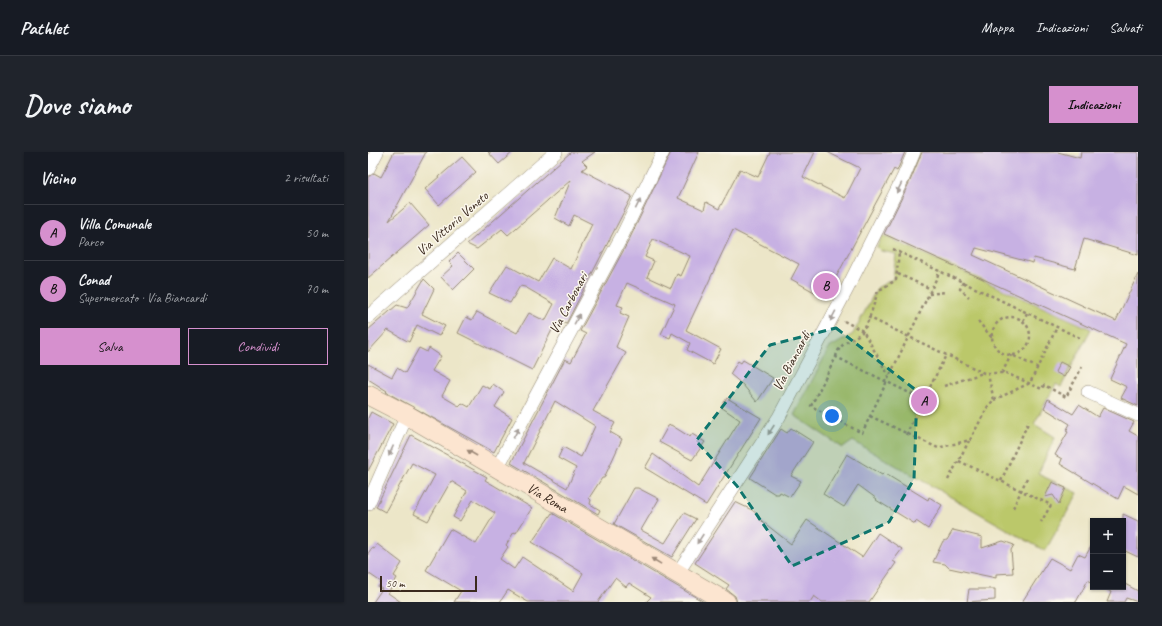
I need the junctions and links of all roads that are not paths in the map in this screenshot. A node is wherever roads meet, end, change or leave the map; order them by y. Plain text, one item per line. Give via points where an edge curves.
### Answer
1 (377, 152) edge
2 (556, 152) edge
3 (663, 152) edge
4 (914, 152) edge
5 (368, 169) edge
6 (368, 317) edge
7 (1088, 392) dead end
8 (368, 394) edge
9 (407, 415) junction
10 (1138, 415) edge
11 (497, 468) junction
12 (368, 504) edge
13 (677, 574) junction
14 (726, 602) edge

1 - 5 street
2 - 6 street, Via Vittorio Veneto
11 -> 3 street, Via Carbonari via 622,236
4 -> 13 street, Via Biancardi via 833,316 779,417
7 - 10 street
8 - 9 street, Via Roma
11 -> 9 street, Via Roma
9 -> 12 street
13 -> 11 street, Via Roma
13 - 14 street, Via Roma

